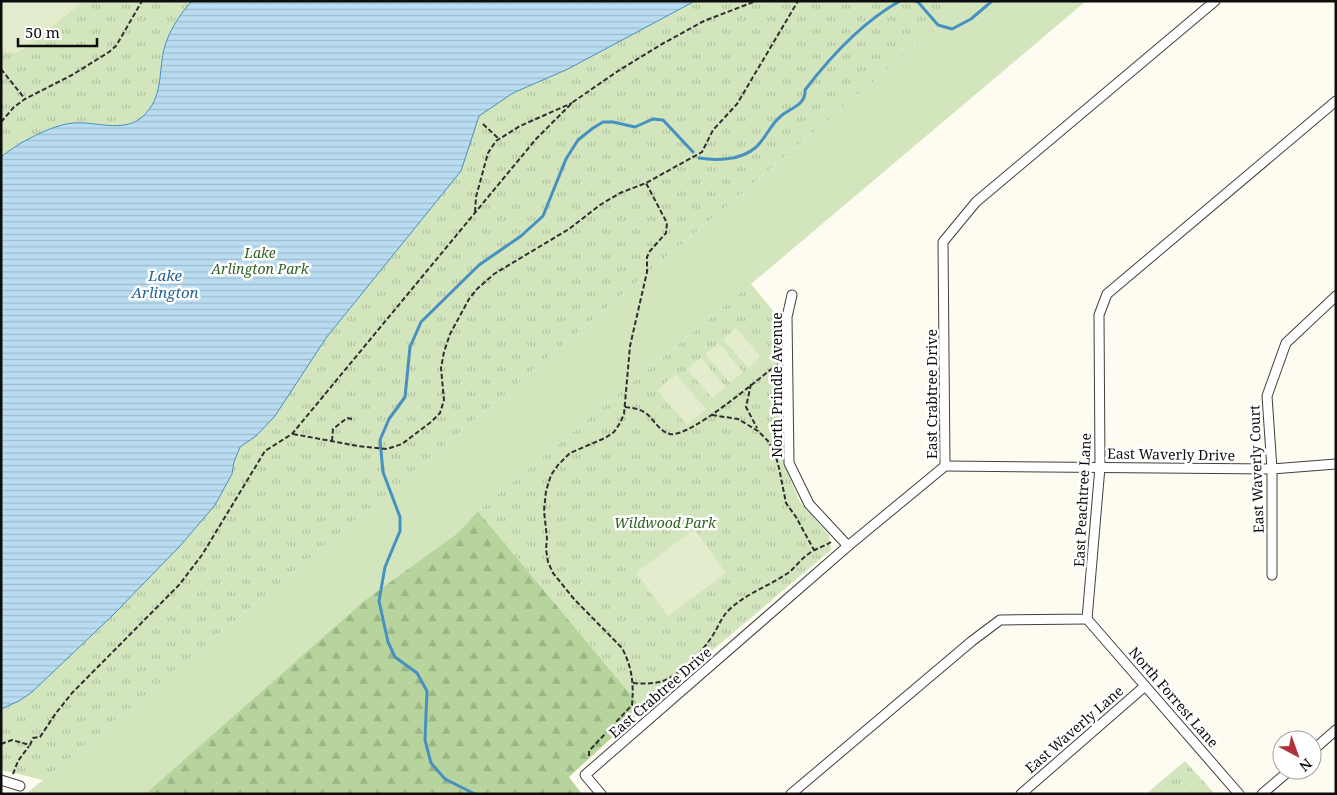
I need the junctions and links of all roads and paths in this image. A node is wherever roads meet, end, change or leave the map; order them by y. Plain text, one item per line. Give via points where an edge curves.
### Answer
1 (142, 1) edge
2 (756, 1) edge
3 (798, 1) edge
4 (1215, 1) edge
5 (1, 69) edge
6 (25, 99) junction
7 (1336, 100) edge
8 (573, 102) junction
9 (1, 122) edge
10 (483, 124) dead end
11 (499, 139) junction
12 (646, 183) junction
13 (475, 212) junction
14 (792, 295) dead end
15 (1336, 296) edge
16 (788, 356) junction
17 (751, 384) junction
18 (625, 406) junction
19 (712, 415) junction
20 (352, 419) dead end
21 (758, 430) junction
22 (292, 434) junction
23 (332, 441) junction
24 (1336, 464) edge
25 (945, 466) junction
26 (1100, 467) junction
27 (1272, 469) junction
28 (839, 537) junction
29 (848, 546) junction
30 (814, 550) junction
31 (1272, 575) dead end
32 (1087, 619) junction
33 (633, 683) junction
34 (1145, 686) junction
35 (1336, 730) edge
36 (1322, 742) edge
37 (1, 744) edge
38 (30, 745) junction
39 (589, 756) dead end
40 (1278, 780) edge
41 (5, 781) edge
42 (20, 786) dead end
43 (601, 794) edge
44 (791, 794) edge
45 (1021, 794) edge
46 (1239, 794) edge
47 (1262, 794) edge

1 - 6 path via 116,46 109,52
2 - 8 path via 704,21 662,44
3 - 12 path via 736,104 713,130 702,152
4 - 25 street, East Crabtree Drive via 976,202 943,242
5 - 6 path
6 - 9 path via 14,106
7 - 26 street, East Peachtree Lane via 1108,294 1099,315
8 - 11 path
8 - 13 path via 536,139
10 - 11 path
11 - 13 path via 488,153
12 - 18 path via 666,224 666,233 650,250 648,257 630,346
12 - 23 path via 600,205 569,229 494,274 477,289 450,334 441,368 444,400 440,412 431,422 402,444 386,449
13 - 22 path
14 - 16 street, North Prindle Avenue via 787,316
15 - 27 street, East Waverly Court via 1286,343 1267,396
16 - 17 path
16 - 28 street, North Prindle Avenue via 790,462 809,504
17 - 19 path
17 - 21 path via 746,407
18 - 19 path via 646,413 671,435 684,432
18 - 33 path via 614,432 570,453 558,465 546,491 544,511 548,562 553,573 622,648
19 - 21 path via 738,419
20 - 23 path via 347,418 333,429
21 - 30 path via 775,454 786,503
22 - 23 path
22 - 38 path via 265,451 202,555 179,585 72,693 40,737 33,738
24 - 27 street, East Waverly Drive
25 - 26 street, East Waverly Drive
25 - 29 street, East Crabtree Drive
26 - 27 street, East Waverly Drive
26 - 32 street, East Peachtree Lane
27 - 31 street, East Waverly Court
28 - 29 street, North Prindle Avenue
28 - 30 path
29 - 43 street, East Crabtree Drive via 585,775
30 - 33 path via 788,573 749,594 730,609 702,650 675,674 650,684
32 - 34 street, North Forrest Lane
32 - 44 street via 1000,620 972,640
33 - 39 path via 632,705 589,751
34 - 45 street, East Waverly Lane
34 - 46 street, North Forrest Lane
35 - 36 street
37 - 38 path via 12,740
38 - 41 path
40 - 47 street
41 - 42 street

